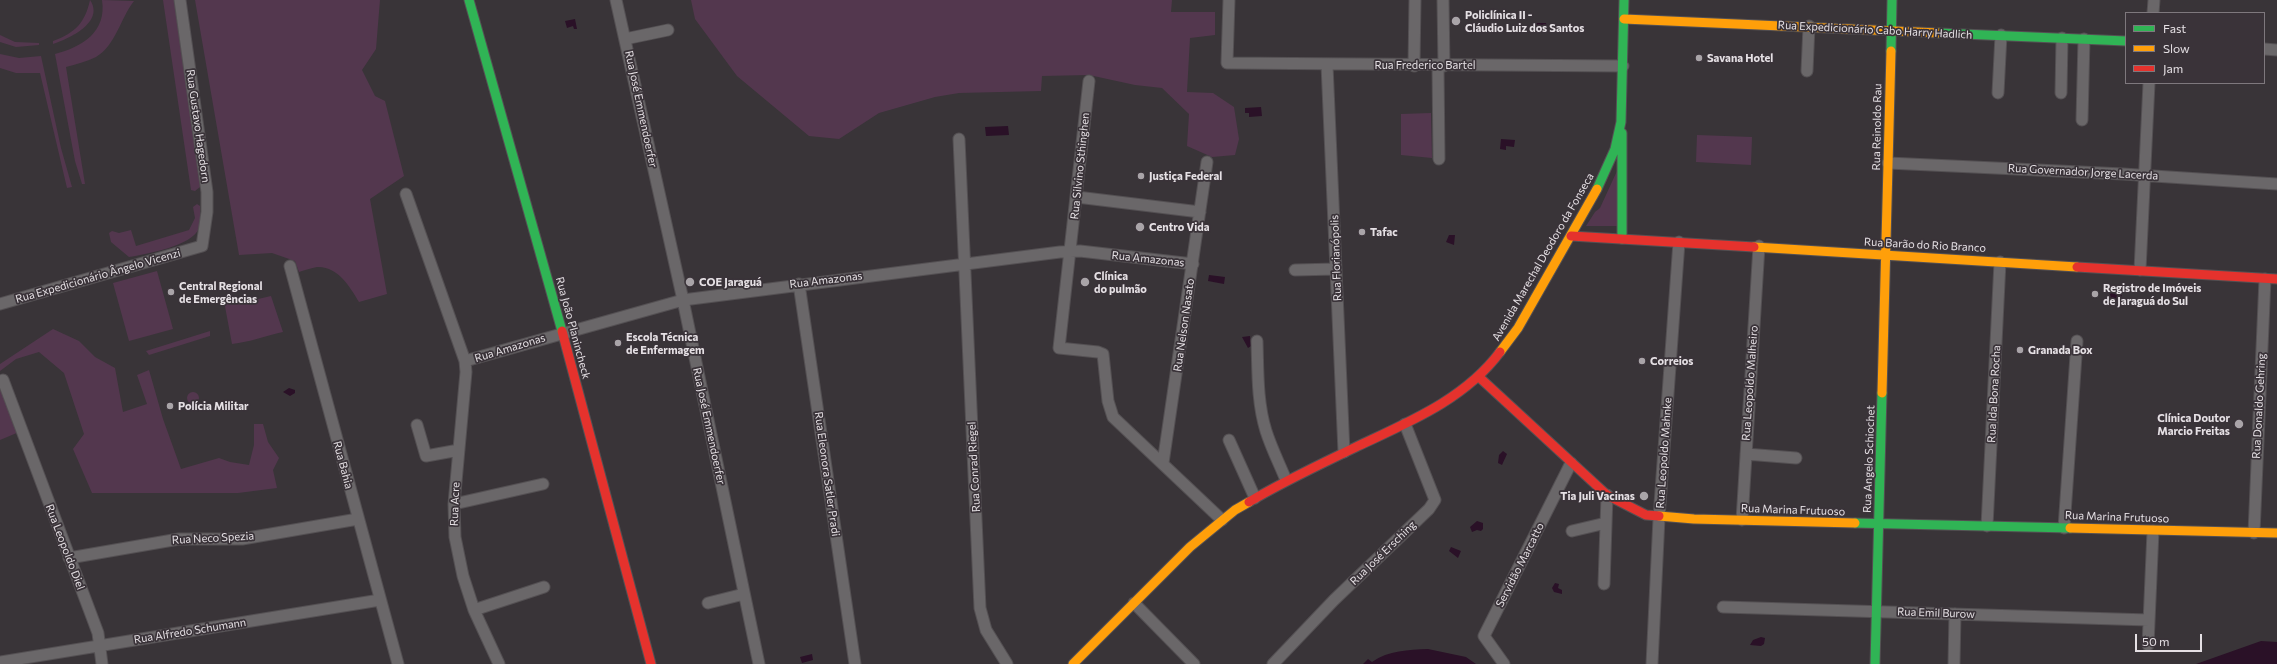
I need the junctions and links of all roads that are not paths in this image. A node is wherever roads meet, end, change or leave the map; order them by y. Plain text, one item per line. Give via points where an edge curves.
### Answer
1 (180, 0) edge
2 (469, 0) edge
3 (616, 0) edge
4 (1229, 0) edge
5 (1414, 0) edge
6 (1443, 0) edge
7 (1624, 0) edge
8 (1892, 0) edge
9 (2154, 0) edge
10 (2153, 12) edge
11 (1624, 19) junction
12 (1809, 26) junction
13 (668, 30) dead end
14 (1891, 30) junction
15 (2001, 35) junction
16 (2062, 38) junction
17 (625, 39) junction
18 (2084, 39) junction
19 (2125, 41) edge
20 (2265, 49) edge
21 (2277, 50) edge
22 (1327, 65) junction
23 (1414, 66) junction
24 (1441, 66) junction
25 (1623, 66) junction
26 (1807, 71) dead end
27 (1089, 81) dead end
28 (2149, 84) edge
29 (1998, 93) dead end
30 (2061, 93) dead end
31 (2082, 120) dead end
32 (1622, 122) junction
33 (959, 139) dead end
34 (1439, 159) dead end
35 (1207, 162) dead end
36 (1888, 163) junction
37 (2144, 175) junction
38 (2277, 184) edge
39 (406, 194) dead end
40 (1077, 197) junction
41 (1200, 212) junction
42 (1571, 236) junction
43 (1622, 239) junction
44 (1679, 242) junction
45 (1759, 246) junction
46 (197, 248) joint
47 (1072, 251) junction
48 (1886, 255) junction
49 (2000, 262) junction
50 (965, 263) junction
51 (1193, 264) junction
52 (290, 266) dead end
53 (1336, 269) junction
54 (1295, 270) dead end
55 (2140, 270) junction
56 (2265, 279) junction
57 (2277, 279) edge
58 (799, 284) junction
59 (683, 300) junction
60 (0, 304) edge
61 (562, 332) junction
62 (1257, 341) dead end
63 (2077, 342) dead end
64 (465, 361) junction
65 (1479, 377) junction
66 (3, 380) dead end
67 (1406, 424) junction
68 (417, 425) dead end
69 (1229, 440) dead end
70 (459, 450) junction
71 (1344, 452) junction
72 (1746, 454) junction
73 (1796, 458) dead end
74 (1164, 463) junction
75 (1571, 463) junction
76 (1286, 480) junction
77 (543, 484) dead end
78 (1607, 495) junction
79 (1255, 498) junction
80 (454, 504) junction
81 (1660, 518) junction
82 (358, 519) junction
83 (1222, 520) junction
84 (1742, 520) junction
85 (1606, 523) junction
86 (1879, 524) junction
87 (1987, 526) junction
88 (2064, 528) junction
89 (1572, 531) dead end
90 (2154, 531) junction
91 (2254, 533) junction
92 (2277, 533) edge
93 (69, 558) junction
94 (1604, 584) dead end
95 (544, 587) dead end
96 (744, 594) junction
97 (380, 600) junction
98 (708, 603) dead end
99 (1134, 603) junction
100 (1723, 607) dead end
101 (474, 610) junction
102 (1876, 611) junction
103 (1955, 614) junction
104 (2149, 620) junction
105 (2148, 645) dead end
106 (101, 646) junction
107 (0, 662) edge
108 (102, 664) edge
109 (398, 664) edge
110 (499, 664) edge
111 (651, 664) edge
112 (759, 664) edge
113 (855, 664) edge
114 (1007, 664) edge
115 (1073, 664) edge
116 (1194, 664) edge
117 (1273, 664) edge
118 (1504, 664) edge
119 (1652, 664) edge
120 (1875, 664) edge
121 (1954, 664) edge

1 - 46 street, Rua Gustavo Hagedorn via 207,192 205,231 202,246
2 - 61 main road, Rua João Planincheck
3 - 17 street, Rua José Emmendoerfer
4 - 22 street, Rua Frederico Bartel via 1227,63
5 - 23 street
6 - 24 street
7 - 11 main road, Avenida Marechal Deodoro da Fonseca
8 - 14 main road, Rua Reinoldo Rau
9 - 10 street
11 - 12 main road, Rua Expedicionário Cabo Harry Hadlich
11 - 25 main road, Avenida Marechal Deodoro da Fonseca
12 - 14 main road, Rua Expedicionário Cabo Harry Hadlich
12 - 26 street
13 - 17 street
14 - 15 main road, Rua Expedicionário Cabo Harry Hadlich
14 - 36 main road, Rua Reinoldo Rau
15 - 16 main road, Rua Expedicionário Cabo Harry Hadlich
15 - 29 street
16 - 18 main road, Rua Expedicionário Cabo Harry Hadlich
16 - 30 street
17 - 59 street, Rua José Emmendoerfer
18 - 19 main road, Rua Expedicionário Cabo Harry Hadlich
18 - 31 street
20 - 21 street
22 - 23 street, Rua Frederico Bartel
22 - 53 street, Rua Florianópolis
23 - 24 street, Rua Frederico Bartel
24 - 25 street, Rua Frederico Bartel
24 - 34 street
25 - 32 main road, Avenida Marechal Deodoro da Fonseca
27 - 40 street, Rua Silvino Sthinghen
28 - 37 street
32 - 42 main road, Avenida Marechal Deodoro da Fonseca via 1616,149 1604,176
32 - 43 main road
33 - 50 street, Rua Conrad Riegel
35 - 41 street, Rua Nelson Nasato
36 - 37 street, Rua Governador Jorge Lacerda
36 - 48 main road, Rua Reinoldo Rau
37 - 38 street, Rua Governador Jorge Lacerda
37 - 55 street
39 - 64 street, Rua Acre
40 - 41 street
40 - 47 street, Rua Silvino Sthinghen
41 - 51 street, Rua Nelson Nasato
42 - 43 main road, Rua Barão do Rio Branco
42 - 65 main road, Avenida Marechal Deodoro da Fonseca via 1518,328
43 - 44 main road, Rua Barão do Rio Branco
44 - 45 main road, Rua Barão do Rio Branco
44 - 81 street, Rua Leopoldo Mahnke
45 - 48 main road, Rua Barão do Rio Branco
45 - 72 street, Rua Leopoldo Malheiro
46 - 60 street, Rua Expedicionário Ângelo Vicenzi
47 - 50 street, Rua Amazonas
47 - 51 street, Rua Amazonas
47 - 74 street, Rua Silvino Sthinghen via 1059,348 1103,354 1108,401 1113,417
48 - 49 main road, Rua Barão do Rio Branco
48 - 86 main road, Rua Angelo Schiochet
49 - 55 main road, Rua Barão do Rio Branco
49 - 87 street, Rua Ida Bona Rocha
50 - 58 street, Rua Amazonas
50 - 114 street, Rua Conrad Riegel via 980,608 986,630
51 - 74 street, Rua Nelson Nasato
52 - 82 street, Rua Bahia
53 - 54 street
53 - 71 street, Rua Florianópolis
55 - 56 main road, Rua Barão do Rio Branco
56 - 57 main road, Rua Barão do Rio Branco
56 - 91 street, Rua Donaldo Gehring
58 - 59 street, Rua Amazonas
58 - 113 street, Rua Eleonora Satler Pradi
59 - 61 street, Rua Amazonas
59 - 96 street, Rua José Emmendoerfer
61 - 64 street, Rua Amazonas
61 - 111 main road, Rua João Planincheck
62 - 76 street via 1258,387 1262,413
63 - 88 street
64 - 70 street, Rua Acre
65 - 67 main road, Avenida Marechal Deodoro da Fonseca via 1442,404
65 - 75 main road, Rua Marina Frutuoso
66 - 93 street, Rua Leopoldo Diel
67 - 71 main road, Avenida Marechal Deodoro da Fonseca
67 - 117 street, Rua José Ersching via 1435,500 1429,510 1334,600
68 - 70 street via 426,456
69 - 79 street
70 - 80 street, Rua Acre
71 - 76 main road, Avenida Marechal Deodoro da Fonseca
72 - 73 street
72 - 84 street, Rua Leopoldo Malheiro
74 - 83 street
75 - 78 main road, Rua Marina Frutuoso
75 - 118 street, Servidão Marcatto via 1484,636
76 - 79 main road, Avenida Marechal Deodoro da Fonseca
77 - 80 street
78 - 81 main road, Rua Marina Frutuoso via 1646,515
78 - 85 street
79 - 83 main road, Avenida Marechal Deodoro da Fonseca
80 - 101 street, Rua Acre via 453,520 458,557
81 - 84 main road, Rua Marina Frutuoso
81 - 119 street, Rua Leopoldo Mahnke
82 - 93 street, Rua Neco Spezia via 242,539 179,538
82 - 97 street, Rua Bahia
83 - 99 main road, Avenida Marechal Deodoro da Fonseca via 1190,546
84 - 86 main road, Rua Marina Frutuoso
85 - 89 street
85 - 94 street
86 - 87 main road, Rua Marina Frutuoso
86 - 102 main road, Rua Angelo Schiochet
87 - 88 main road, Rua Marina Frutuoso
88 - 90 main road, Rua Marina Frutuoso
90 - 91 main road, Rua Marina Frutuoso
90 - 104 street
91 - 92 main road, Rua Marina Frutuoso
93 - 106 street, Rua Leopoldo Diel
95 - 101 street
96 - 98 street
96 - 112 street, Rua José Emmendoerfer
97 - 106 street, Rua Alfredo Schumann
97 - 109 street, Rua Bahia
99 - 115 main road, Avenida Marechal Deodoro da Fonseca
99 - 116 street
100 - 102 street, Rua Emil Burow
101 - 110 street, Rua Acre
102 - 103 street, Rua Emil Burow
102 - 120 main road, Rua Angelo Schiochet
103 - 104 street, Rua Emil Burow
103 - 121 street
104 - 105 street
106 - 107 street, Rua Alfredo Schumann
106 - 108 street, Rua Leopoldo Diel

